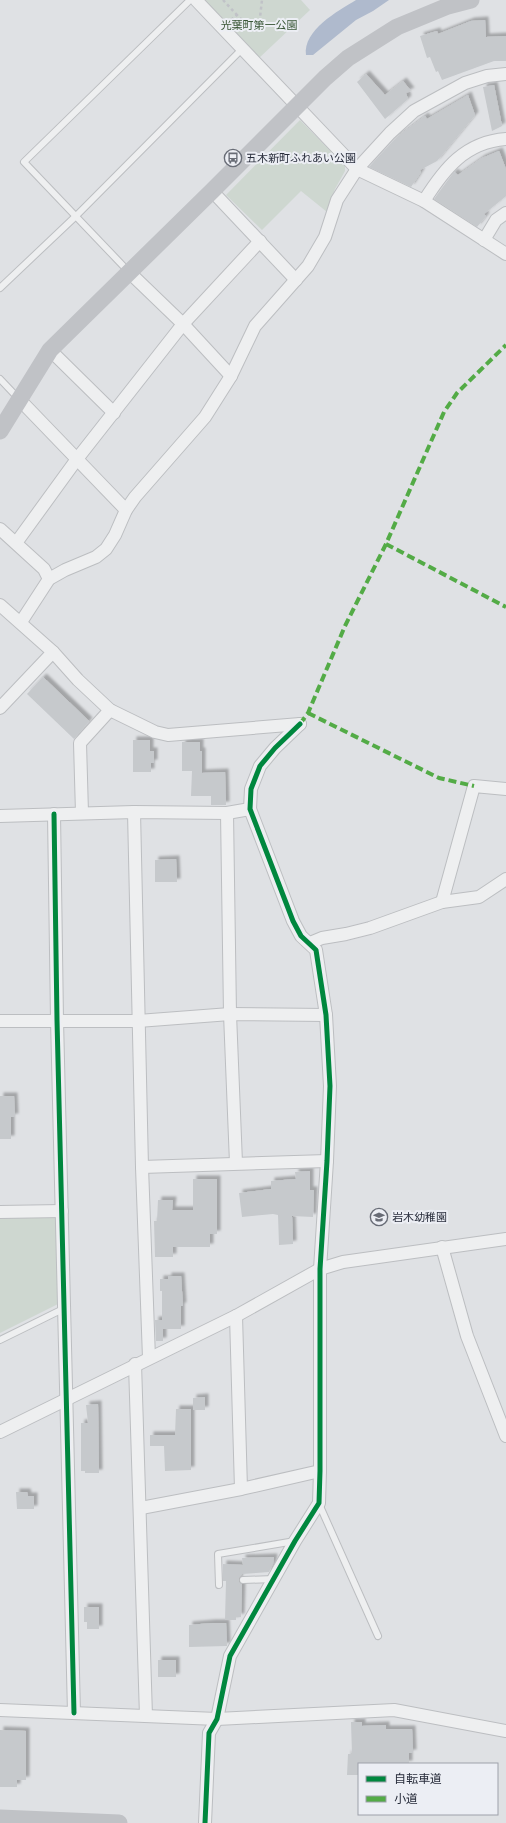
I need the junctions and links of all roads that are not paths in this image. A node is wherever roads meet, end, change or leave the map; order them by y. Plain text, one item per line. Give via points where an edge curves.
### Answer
1 (190, 0) edge
2 (196, 0) edge
3 (471, 0) edge
4 (242, 50) junction
5 (506, 74) edge
6 (296, 107) junction
7 (506, 139) edge
8 (357, 169) junction
9 (212, 191) junction
10 (424, 201) junction
11 (506, 214) edge
12 (76, 216) junction
13 (484, 240) junction
14 (260, 241) junction
15 (506, 254) edge
16 (130, 272) junction
17 (296, 280) junction
18 (0, 288) edge
19 (183, 324) junction
20 (50, 350) junction
21 (231, 376) junction
22 (0, 379) edge
23 (19, 399) junction
24 (114, 413) junction
25 (0, 431) edge
26 (77, 459) junction
27 (126, 510) junction
28 (0, 529) edge
29 (16, 543) junction
30 (49, 579) junction
31 (0, 605) edge
32 (21, 622) junction
33 (53, 652) junction
34 (0, 708) edge
35 (110, 710) junction
36 (506, 789) edge
37 (250, 809) junction
38 (134, 812) junction
39 (82, 813) junction
40 (227, 813) junction
41 (54, 814) junction
42 (0, 816) edge
43 (506, 879) edge
44 (442, 902) junction
45 (310, 943) junction
46 (230, 1014) junction
47 (326, 1015) junction
48 (57, 1020) junction
49 (0, 1021) edge
50 (138, 1021) junction
51 (327, 1161) junction
52 (236, 1163) junction
53 (142, 1167) junction
54 (62, 1210) junction
55 (0, 1212) edge
56 (506, 1239) edge
57 (442, 1247) junction
58 (320, 1269) junction
59 (64, 1308) junction
60 (236, 1316) junction
61 (0, 1340) edge
62 (149, 1358) junction
63 (135, 1364) junction
64 (66, 1398) junction
65 (0, 1432) edge
66 (506, 1436) edge
67 (320, 1471) junction
68 (241, 1489) junction
69 (319, 1503) junction
70 (141, 1508) junction
71 (295, 1541) junction
72 (274, 1579) junction
73 (243, 1580) dead end
74 (219, 1585) dead end
75 (378, 1636) dead end
76 (0, 1710) edge
77 (74, 1713) junction
78 (146, 1716) junction
79 (217, 1719) junction
80 (506, 1731) edge
81 (0, 1818) edge
82 (120, 1823) edge
83 (205, 1823) edge

1 - 12 lane via 24,162
2 - 4 street
3 - 6 street via 448,6 397,27 348,58
4 - 6 street
4 - 12 lane
5 - 8 street via 487,76 465,83 414,111
6 - 8 street
6 - 9 street
7 - 10 street via 492,140 453,161
8 - 10 street
8 - 17 street via 337,200 325,237 308,266
9 - 14 street
9 - 16 street
10 - 13 street
11 - 13 street via 496,220
12 - 16 lane
12 - 18 lane
13 - 15 street
14 - 17 street
14 - 19 street
16 - 19 street
16 - 20 street
17 - 21 street via 255,326
19 - 21 street
19 - 24 street
20 - 23 street
20 - 24 street
21 - 27 street via 205,417
22 - 23 lane
23 - 25 street
23 - 26 street
24 - 26 street
26 - 27 street
26 - 29 street
27 - 30 street via 106,549 96,557
28 - 29 street
29 - 30 street via 44,569
30 - 32 street
31 - 32 street
32 - 33 street
33 - 34 street
33 - 35 street
35 - 37 street via 155,732 168,735 300,724 260,766 251,789
35 - 39 street via 80,743
36 - 44 street via 474,786
37 - 40 street
37 - 45 street via 293,921 301,936
38 - 39 street
38 - 40 street
38 - 50 street
39 - 41 street
40 - 46 street
41 - 42 street
41 - 48 street
43 - 44 street via 479,897
44 - 45 street via 370,928
45 - 47 street via 316,950
46 - 47 street
46 - 50 street
46 - 52 street
47 - 51 street via 330,1086
48 - 49 street
48 - 50 street
48 - 54 street
50 - 53 street
51 - 52 street
51 - 58 street
52 - 53 street
53 - 62 street
54 - 55 street
54 - 59 street
56 - 57 street
57 - 58 street via 343,1262
57 - 66 street via 467,1336
58 - 60 street
58 - 67 street
59 - 61 lane
59 - 64 street
60 - 62 street
60 - 68 street
62 - 63 street
63 - 64 street
63 - 70 street
64 - 65 street
64 - 77 street
67 - 68 street
67 - 69 street
68 - 70 street
69 - 71 street
69 - 75 lane
70 - 78 street
71 - 72 street
71 - 74 lane via 218,1554
72 - 73 lane
72 - 79 street via 230,1656
76 - 77 street
77 - 78 street
78 - 79 street
79 - 80 street via 394,1710
79 - 83 street via 209,1733 207,1747
81 - 82 street

